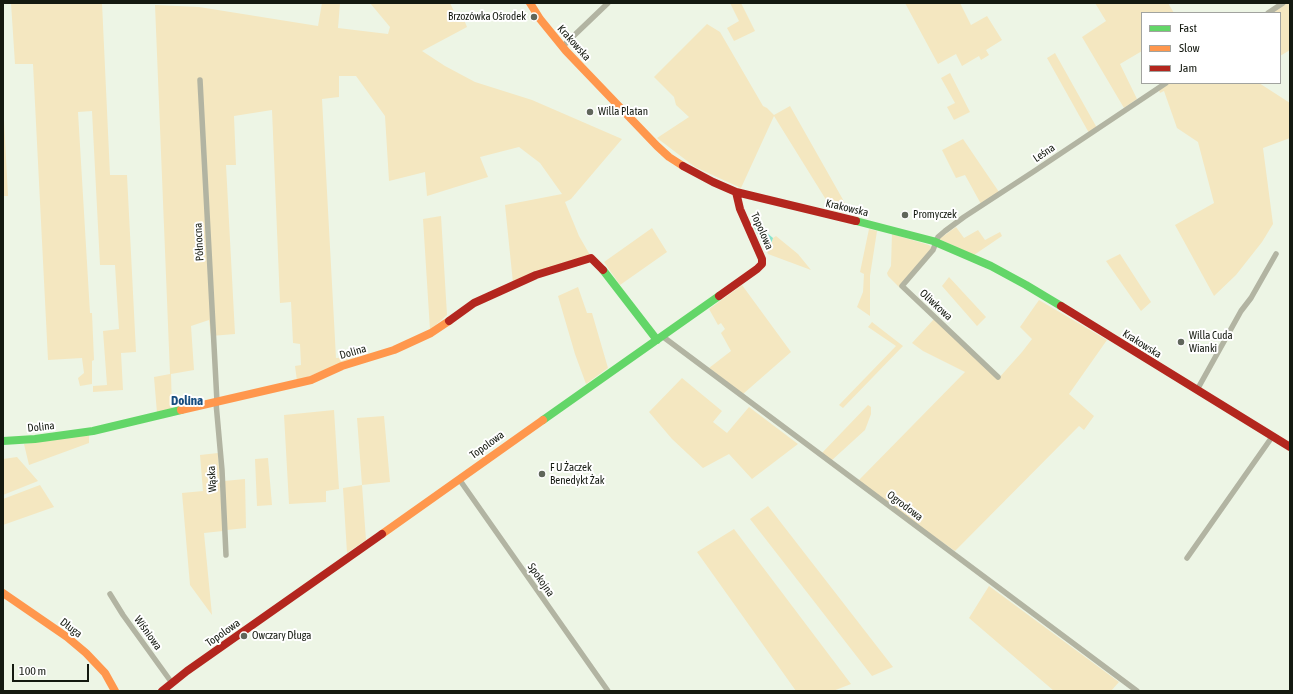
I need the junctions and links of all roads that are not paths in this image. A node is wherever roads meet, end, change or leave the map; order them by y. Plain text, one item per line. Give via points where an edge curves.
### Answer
1 (530, 3) edge
2 (608, 3) edge
3 (1283, 3) edge
4 (1270, 12) edge
5 (562, 47) junction
6 (200, 80) dead end
7 (1165, 84) edge
8 (736, 192) junction
9 (936, 243) junction
10 (1276, 254) dead end
11 (659, 338) junction
12 (998, 377) dead end
13 (1197, 390) junction
14 (217, 402) junction
15 (1272, 436) junction
16 (3, 441) edge
17 (1290, 447) edge
18 (459, 479) junction
19 (226, 555) dead end
20 (1187, 558) dead end
21 (3, 594) edge
22 (110, 594) dead end
23 (172, 683) junction
24 (115, 691) edge
25 (162, 691) edge
26 (608, 691) edge
27 (1136, 691) edge

1 - 5 street, Krakowska
2 - 5 street
3 - 4 street
5 - 8 street, Krakowska via 669,157 699,176
6 - 14 street, Północna
7 - 9 street, Leśna via 964,217 938,237
8 - 9 street, Krakowska via 909,234
8 - 11 street, Topolowa via 762,264
9 - 12 street, Oliwkowa via 902,286
9 - 13 street, Krakowska via 1016,279
10 - 13 street
11 - 14 street, Dolina via 591,258 536,275 474,303 431,332 394,350 342,366 311,380
11 - 18 street, Topolowa
11 - 27 street, Ogrodowa
13 - 15 street, Krakowska
14 - 16 street, Dolina via 83,433
14 - 19 street, Wąska
15 - 17 street, Krakowska
15 - 20 street
18 - 23 street, Topolowa
18 - 26 street, Spokojna
21 - 24 street, Długa via 67,637 86,653 105,673
22 - 23 street, Wiśniowa
23 - 25 street, Topolowa

